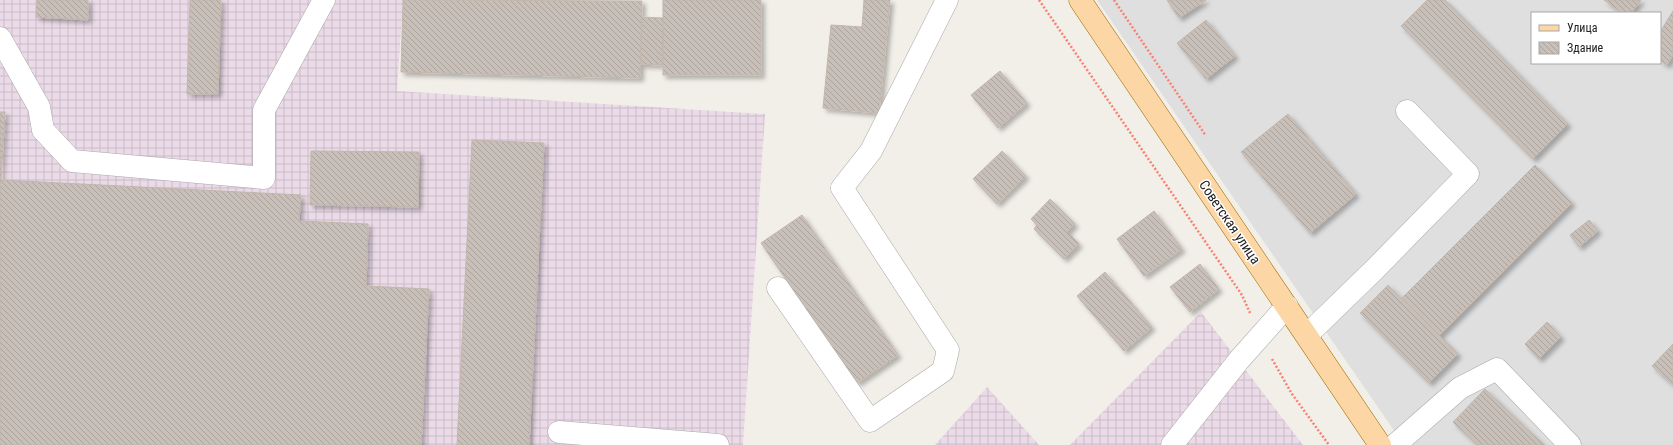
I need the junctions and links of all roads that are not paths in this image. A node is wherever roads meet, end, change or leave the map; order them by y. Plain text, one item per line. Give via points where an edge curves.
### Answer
1 (324, 0) edge
2 (947, 0) edge
3 (1080, 0) edge
4 (0, 38) edge
5 (1407, 111) dead end
6 (778, 288) dead end
7 (1287, 306) junction
8 (1307, 335) junction
9 (559, 432) dead end
10 (718, 445) edge
11 (1172, 445) edge
12 (1380, 445) edge
13 (1395, 445) edge
14 (1570, 445) edge

1 - 4 lane via 264,110 264,178 72,161 43,130 39,107
2 - 6 lane via 871,151 842,188 948,350 943,371 870,421
3 - 7 main road, Советская улица
5 - 8 lane via 1468,174
7 - 8 main road, Советская улица
7 - 11 lane via 1259,335
8 - 12 main road, Советская улица
9 - 10 lane
13 - 14 lane via 1460,388 1497,369

